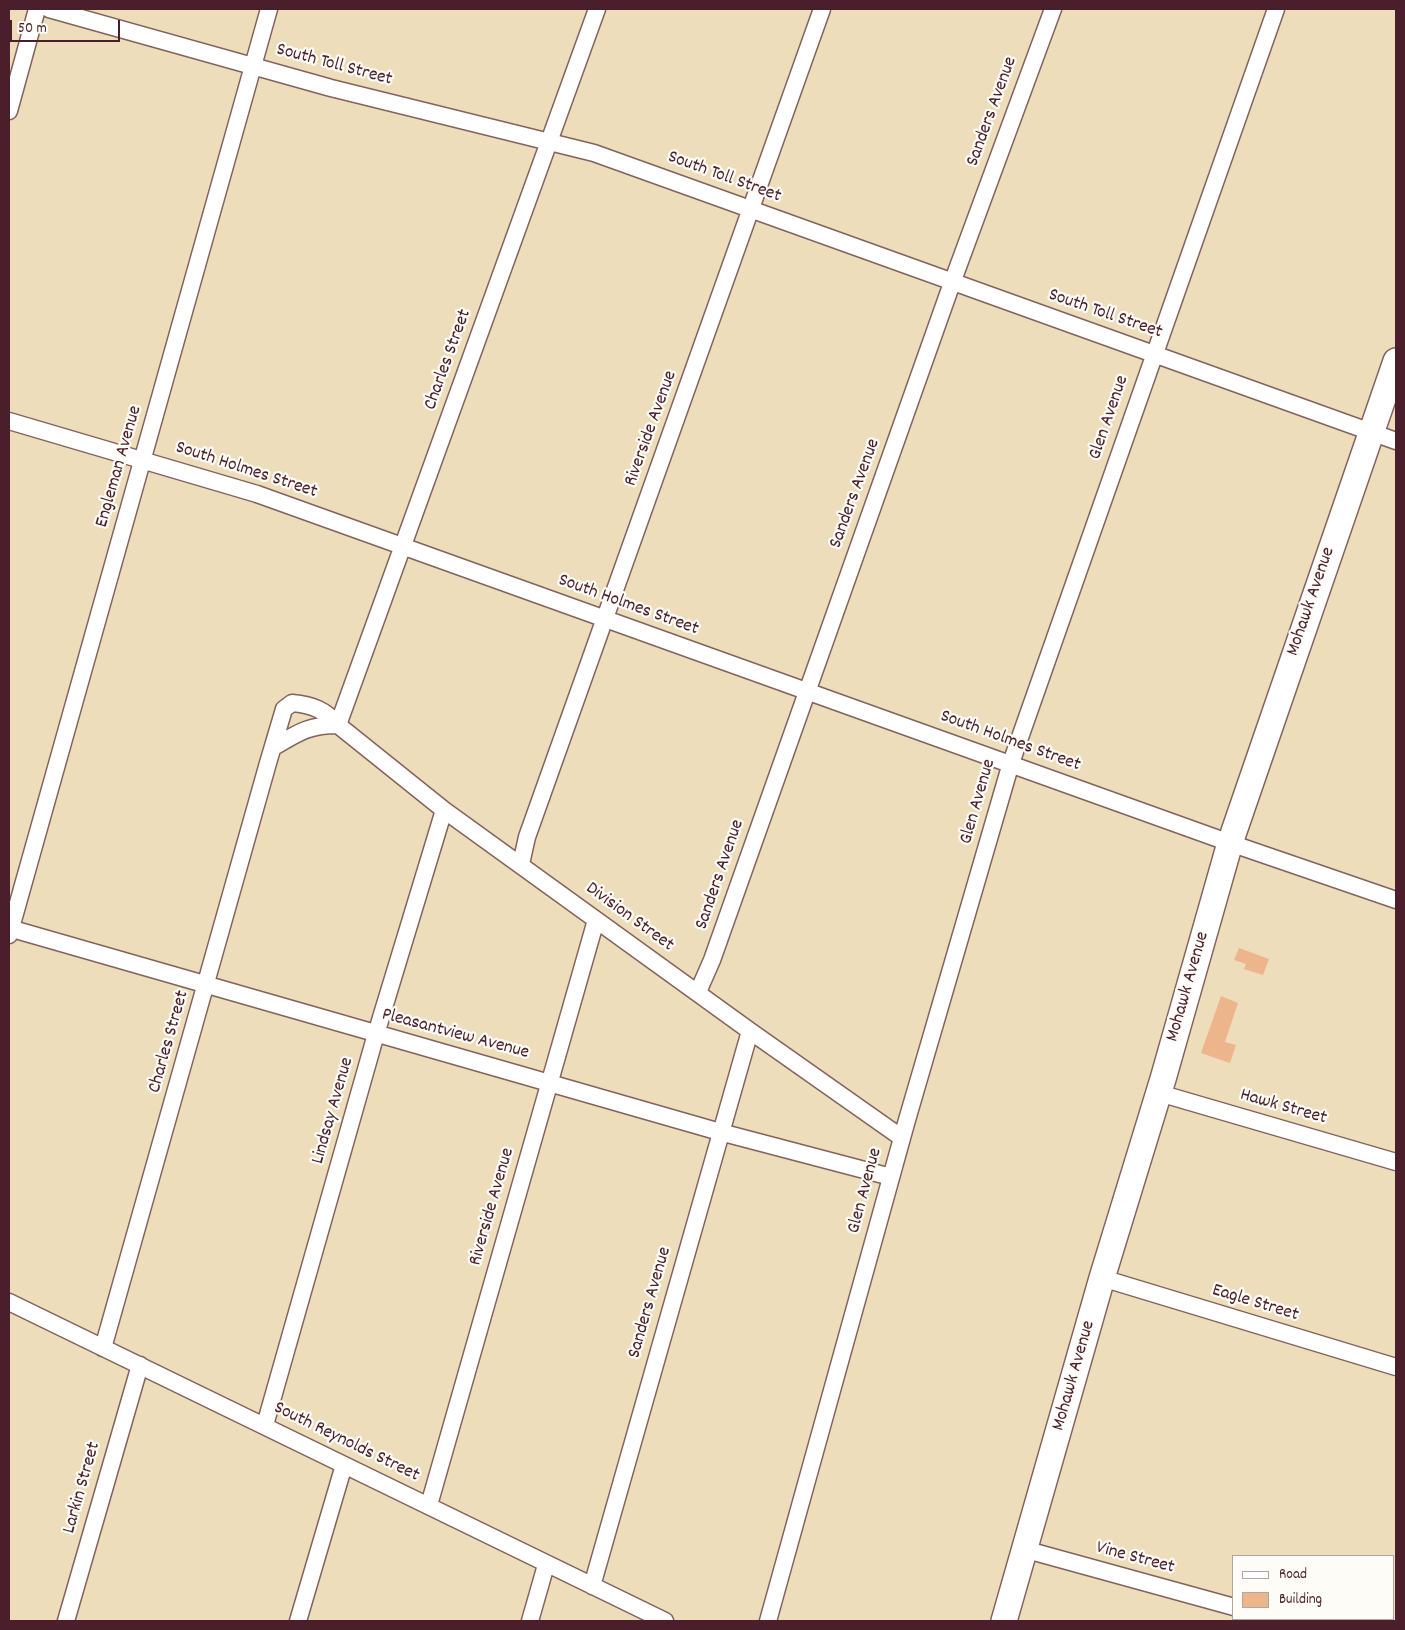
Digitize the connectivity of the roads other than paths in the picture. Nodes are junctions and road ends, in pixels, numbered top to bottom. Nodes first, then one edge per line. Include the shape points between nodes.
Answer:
1 (37, 9) edge
2 (49, 9) edge
3 (269, 9) edge
4 (597, 9) edge
5 (822, 9) edge
6 (1053, 9) edge
7 (1276, 9) edge
8 (253, 64) junction
9 (9, 111) edge
10 (549, 141) junction
11 (752, 209) junction
12 (952, 283) junction
13 (1154, 352) junction
14 (1396, 361) edge
15 (9, 421) edge
16 (1371, 432) junction
17 (1396, 440) edge
18 (143, 459) junction
19 (403, 546) junction
20 (606, 620) junction
21 (806, 692) junction
22 (338, 725) junction
23 (274, 747) junction
24 (1011, 763) junction
25 (444, 810) junction
26 (1230, 843) junction
27 (521, 864) junction
28 (1396, 900) edge
29 (596, 920) junction
30 (9, 931) edge
31 (206, 986) junction
32 (698, 992) junction
33 (750, 1031) junction
34 (376, 1034) junction
35 (550, 1082) junction
36 (1159, 1093) junction
37 (720, 1132) junction
38 (902, 1138) junction
39 (1396, 1162) edge
40 (891, 1178) junction
41 (1102, 1278) junction
42 (9, 1302) edge
43 (103, 1348) junction
44 (140, 1365) junction
45 (1396, 1367) edge
46 (265, 1425) junction
47 (344, 1465) junction
48 (429, 1505) junction
49 (1026, 1550) junction
50 (546, 1565) junction
51 (592, 1586) junction
52 (1232, 1605) edge
53 (66, 1621) edge
54 (298, 1621) edge
55 (530, 1621) edge
56 (665, 1621) edge
57 (768, 1621) edge
58 (1004, 1621) edge

1 - 9 street
2 - 8 street, South Toll Street
3 - 8 street, Engleman Avenue
4 - 10 street, Charles Street
5 - 11 street, Riverside Avenue
6 - 12 street, Sanders Avenue
7 - 13 street, Glen Avenue
8 - 10 street, South Toll Street via 330,88
8 - 18 street, Engleman Avenue
10 - 11 street, South Toll Street via 594,153
10 - 19 street, Charles Street
11 - 12 street, South Toll Street
11 - 20 street, Riverside Avenue
12 - 13 street, South Toll Street
12 - 21 street, Sanders Avenue
13 - 16 street, South Toll Street
13 - 24 street, Glen Avenue
14 - 16 main road, Mohawk Avenue
15 - 18 street, South Holmes Street
16 - 17 street, South Toll Street
16 - 26 main road, Mohawk Avenue
18 - 19 street, South Holmes Street via 257,494
18 - 30 street, Engleman Avenue
19 - 20 street, South Holmes Street
19 - 22 street, Charles Street
20 - 21 street, South Holmes Street
20 - 27 street, Riverside Avenue via 527,837
21 - 24 street, South Holmes Street
21 - 32 street, Sanders Avenue
22 - 23 street via 318,725
22 - 23 street, Charles Street via 326,712 292,703 284,710
22 - 25 street, Division Street
23 - 31 street, Charles Street
24 - 26 street, South Holmes Street
24 - 38 street, Glen Avenue
25 - 27 street, Division Street
25 - 34 street, Lindsay Avenue
26 - 28 street, South Holmes Street
26 - 36 main road, Mohawk Avenue
27 - 29 street, Division Street
29 - 32 street, Division Street
29 - 35 street, Riverside Avenue
30 - 31 street, Pleasantview Avenue
31 - 34 street, Pleasantview Avenue
31 - 43 street, Charles Street
32 - 33 street, Division Street
33 - 37 street, Sanders Avenue
33 - 38 street, Division Street
34 - 35 street, Pleasantview Avenue
34 - 46 street, Lindsay Avenue
35 - 37 street, Pleasantview Avenue
35 - 48 street, Riverside Avenue
36 - 39 street, Hawk Street
36 - 41 main road, Mohawk Avenue
37 - 40 street, Pleasantview Avenue
37 - 51 street, Sanders Avenue
38 - 40 street, Glen Avenue
40 - 57 street, Glen Avenue
41 - 45 street, Eagle Street
41 - 49 main road, Mohawk Avenue
42 - 43 street, South Reynolds Street
43 - 44 street, South Reynolds Street
44 - 46 street, South Reynolds Street
44 - 53 street, Larkin Street
46 - 47 street, South Reynolds Street
47 - 48 street, South Reynolds Street
47 - 54 street
48 - 50 street, South Reynolds Street
49 - 52 street, Vine Street
49 - 58 main road, Mohawk Avenue
50 - 51 street, South Reynolds Street
50 - 55 street
51 - 56 street, South Reynolds Street

